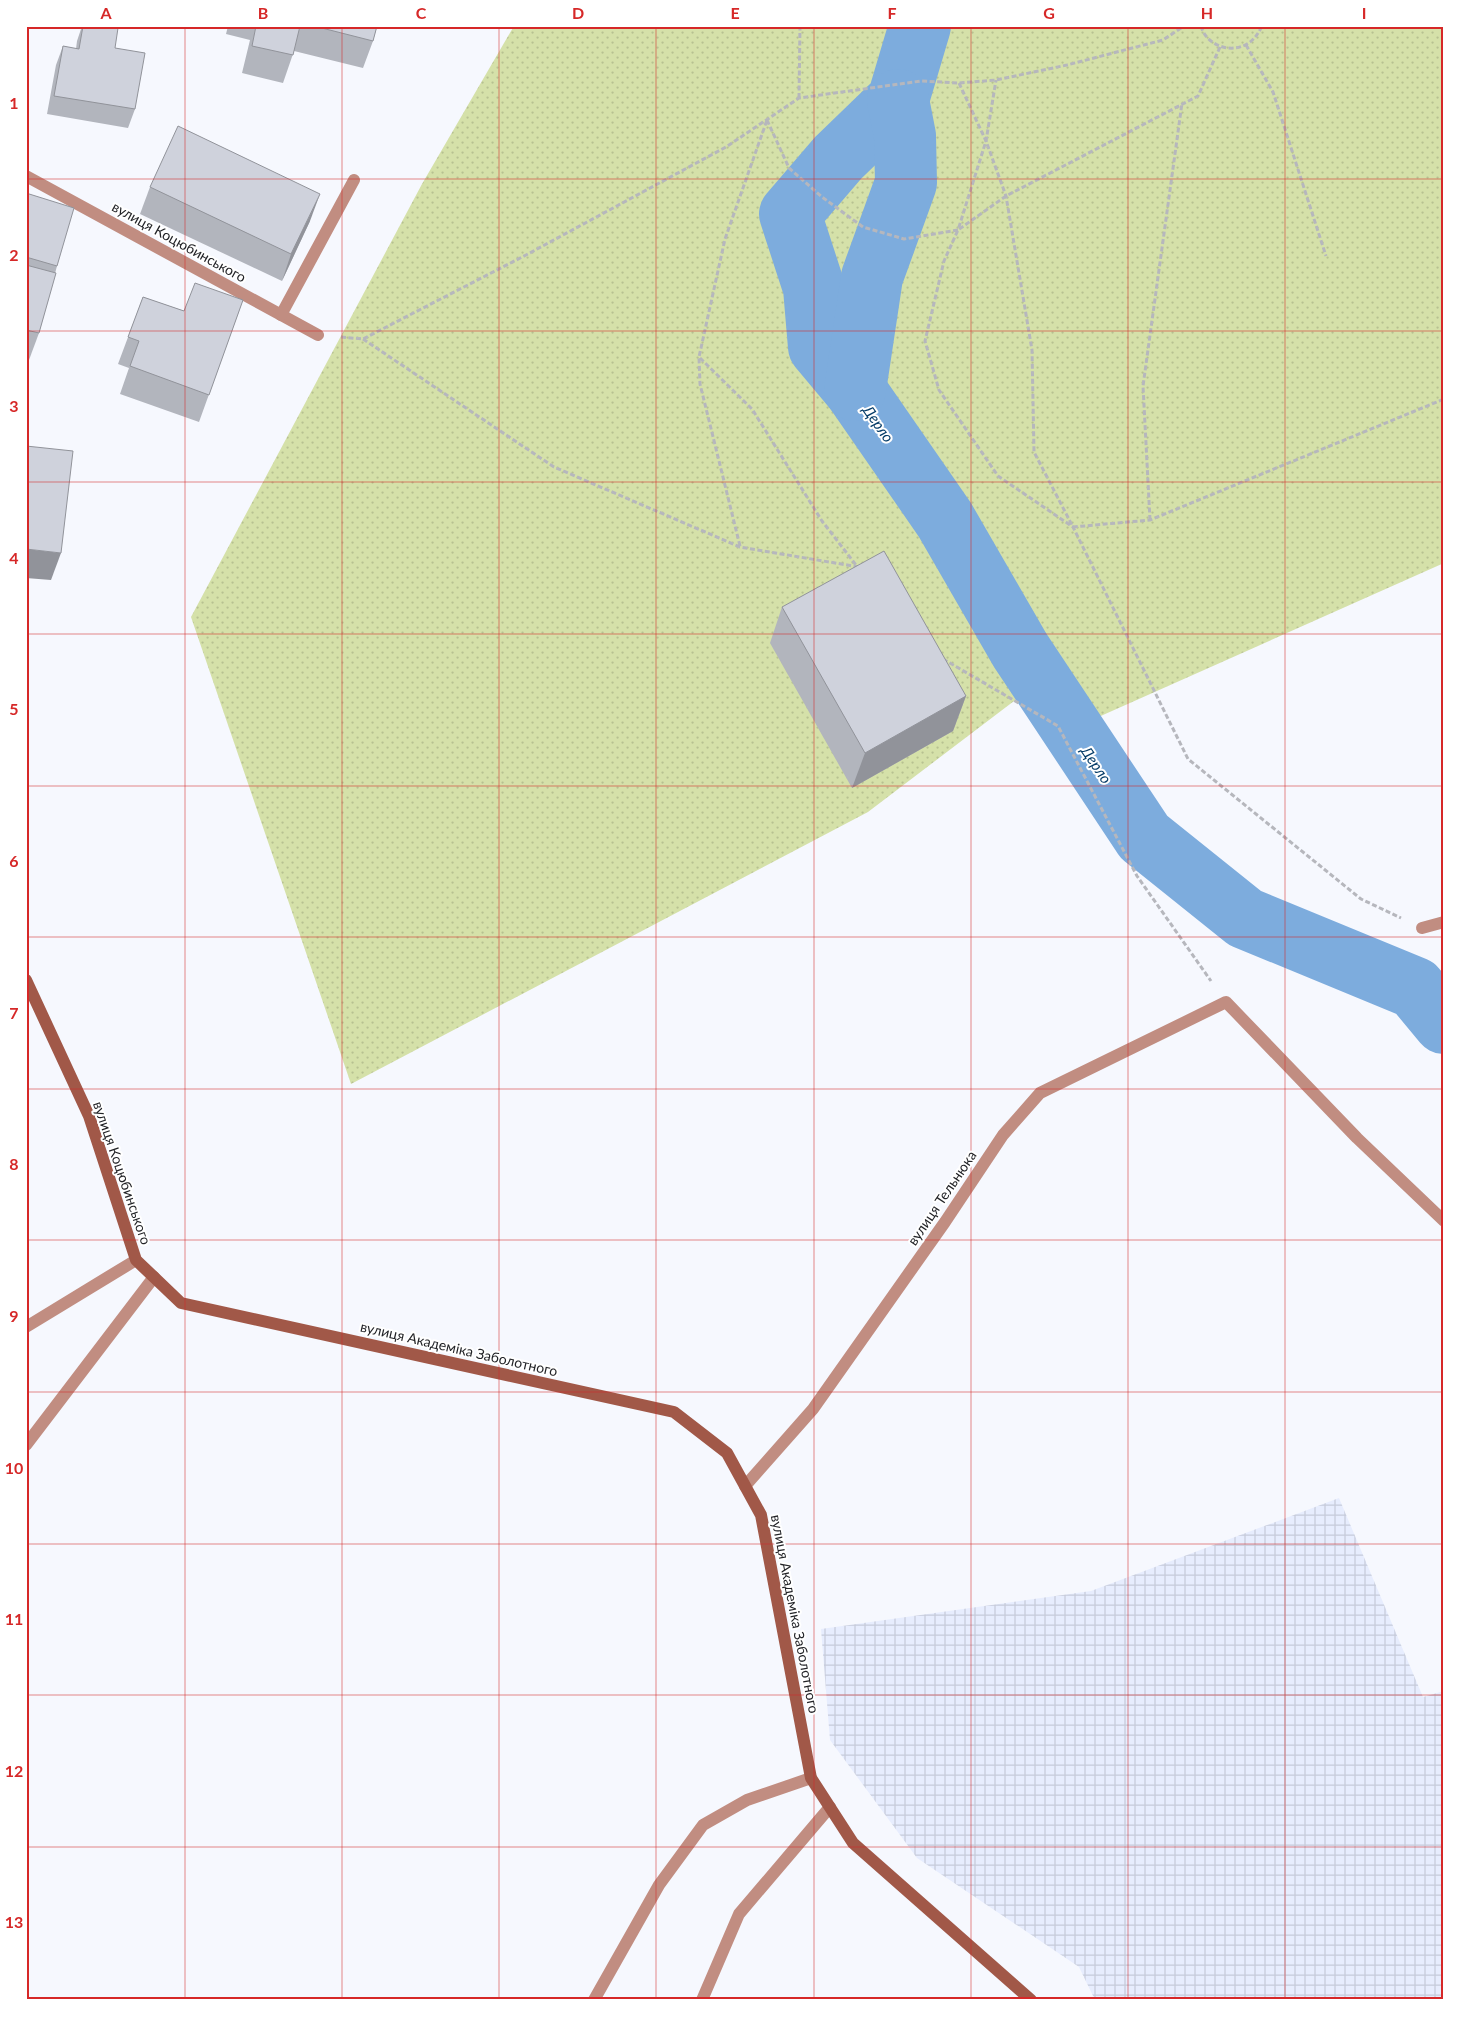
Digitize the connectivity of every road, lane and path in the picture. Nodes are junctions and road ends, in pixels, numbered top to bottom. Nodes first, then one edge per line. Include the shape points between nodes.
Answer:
1 (800, 26) edge
2 (1184, 26) edge
3 (1201, 26) edge
4 (1262, 26) edge
5 (1246, 45) junction
6 (1220, 47) junction
7 (996, 80) junction
8 (959, 83) junction
9 (799, 98) junction
10 (1182, 102) junction
11 (767, 119) junction
12 (986, 141) junction
13 (26, 176) edge
14 (354, 180) dead end
15 (1006, 196) junction
16 (958, 230) junction
17 (1326, 256) dead end
18 (282, 315) junction
19 (318, 335) joint
20 (363, 339) junction
21 (699, 357) junction
22 (1444, 399) edge
23 (1150, 520) junction
24 (1073, 527) junction
25 (740, 547) junction
26 (856, 566) junction
27 (864, 570) edge
28 (937, 656) edge
29 (1444, 922) edge
30 (1422, 928) joint
31 (26, 980) edge
32 (1226, 1002) junction
33 (1444, 1221) edge
34 (136, 1260) junction
35 (154, 1277) junction
36 (26, 1327) edge
37 (26, 1445) edge
38 (745, 1486) junction
39 (811, 1778) junction
40 (830, 1806) junction
41 (594, 2000) edge
42 (702, 2000) edge
43 (1031, 2000) edge

1 - 9 path
2 - 7 path via 1163,40
3 - 6 path via 1209,40
4 - 5 path via 1256,38
5 - 6 path
5 - 17 path via 1273,92
6 - 10 path via 1198,96
7 - 8 path
7 - 12 path
8 - 9 path via 921,81
8 - 12 path
9 - 11 path
10 - 15 path
10 - 23 path via 1143,386
11 - 16 path via 789,168 863,227 904,238
11 - 20 path via 726,147
11 - 21 path via 725,239
12 - 15 path
12 - 16 path
13 - 18 street, вулиця Коцюбинського
14 - 18 street
15 - 16 path
15 - 24 path via 1032,350 1034,452
16 - 24 path via 944,261 925,341 939,390 998,476
18 - 19 street, вулиця Коцюбинського
19 - 20 path
20 - 25 path via 554,467
21 - 25 path via 700,384
21 - 26 path via 752,409 822,521
22 - 23 path
23 - 24 path
24 - 30 path via 1188,759 1361,899
25 - 26 path
26 - 27 path
28 - 32 path via 1058,726 1138,876
29 - 30 street
31 - 34 street, вулиця Коцюбинського via 89,1116
32 - 33 street via 1357,1138
32 - 38 street, вулиця Тельнюка via 1040,1093 1003,1135 813,1409
34 - 35 street, вулиця Академіка Заболотного
34 - 36 street, вулиця Коцюбинського
35 - 37 street
35 - 38 street, вулиця Академіка Заболотного via 181,1302 674,1412 727,1453
38 - 39 street, вулиця Академіка Заболотного via 761,1515
39 - 40 street, вулиця Академіка Заболотного
39 - 41 street via 747,1800 703,1825 659,1884
40 - 42 street via 739,1914
40 - 43 street, вулиця Академіка Заболотного via 853,1843

